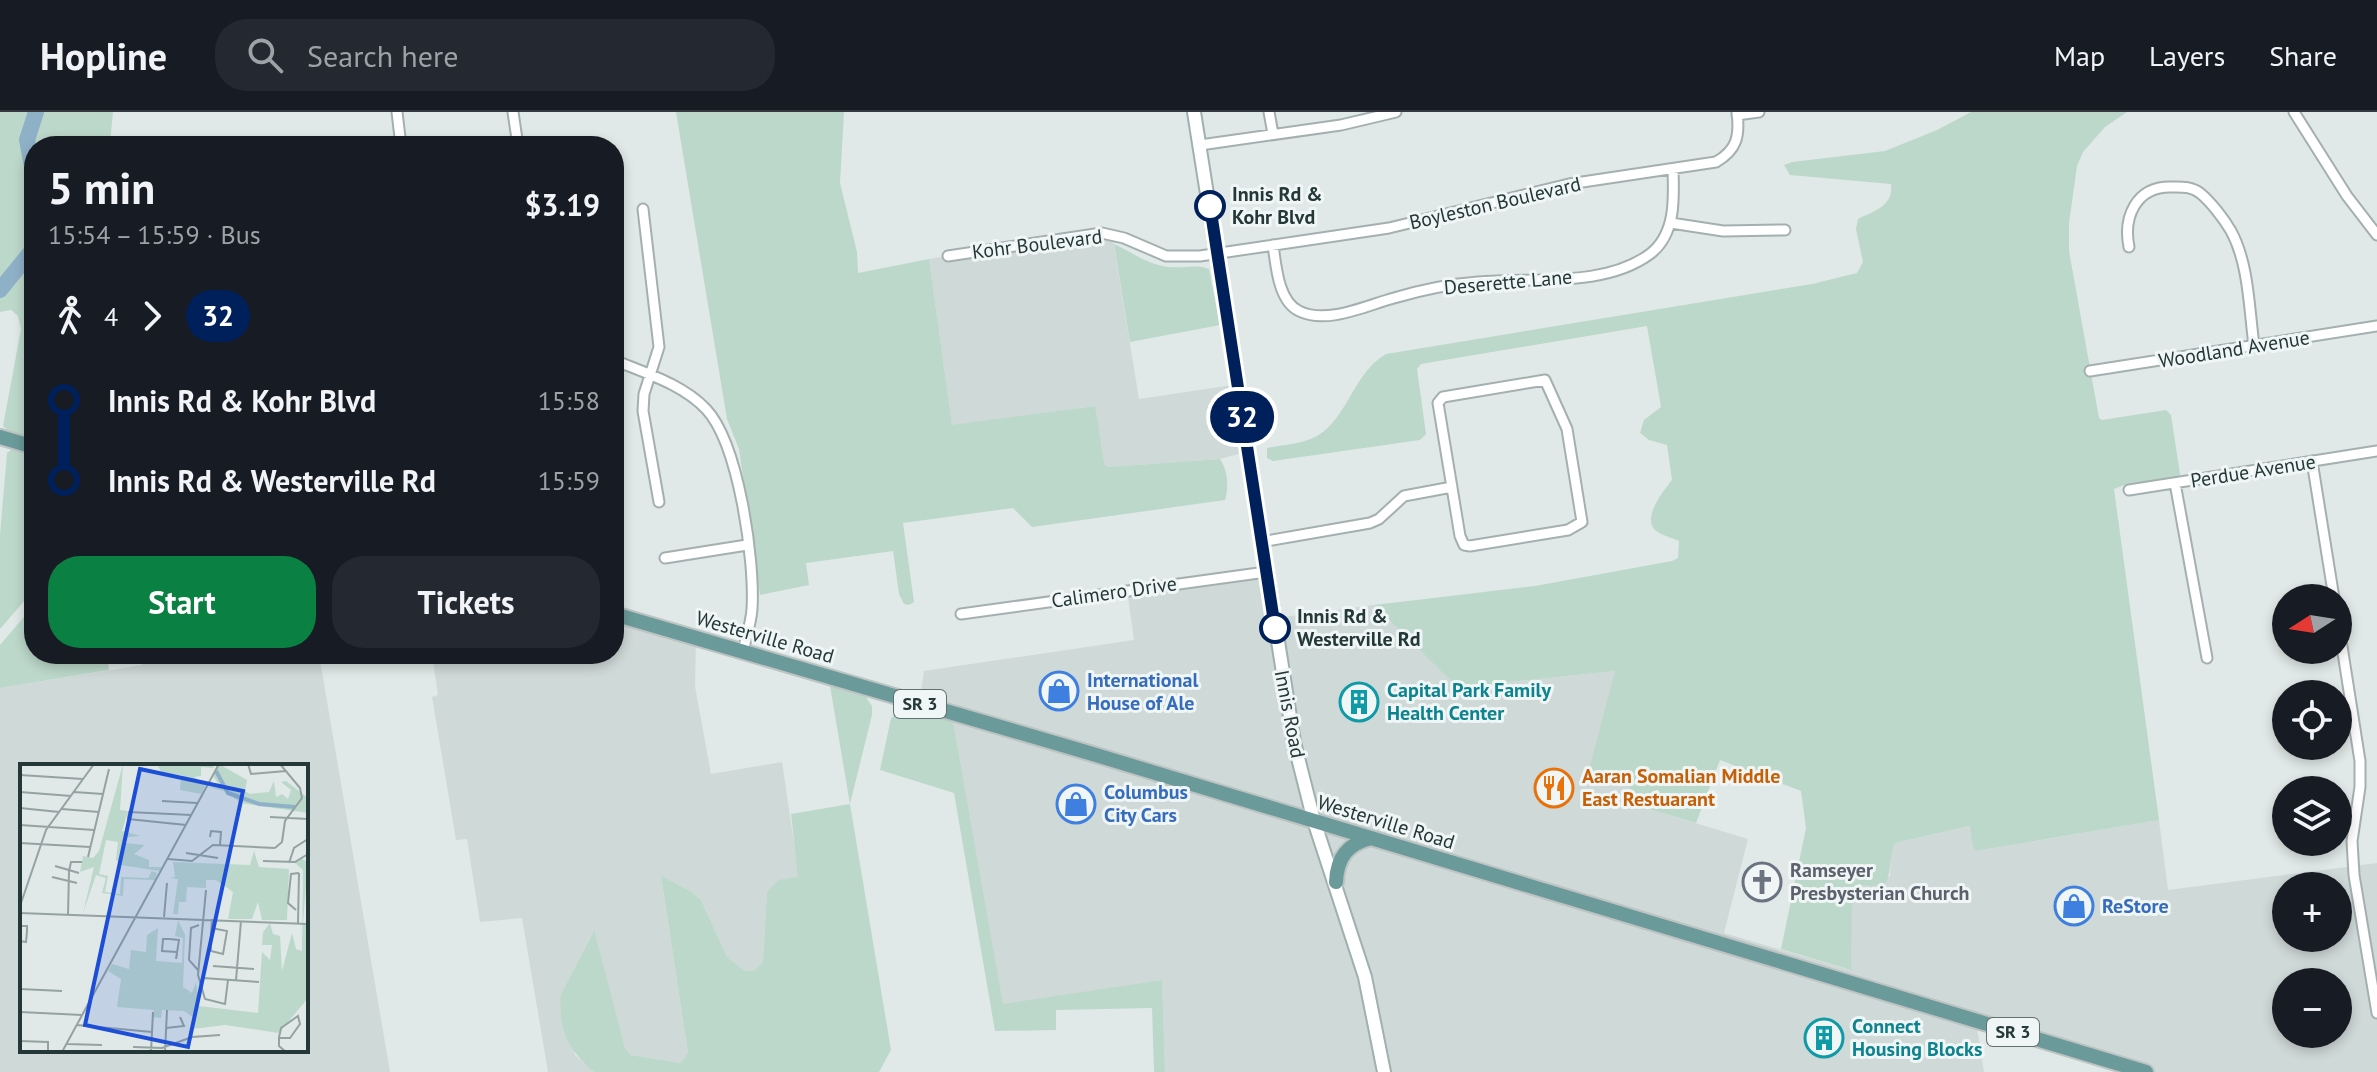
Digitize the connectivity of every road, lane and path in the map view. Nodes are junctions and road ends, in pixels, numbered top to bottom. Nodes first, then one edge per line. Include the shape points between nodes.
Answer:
1 (397, 112) edge
2 (513, 112) edge
3 (1194, 112) edge
4 (1269, 112) edge
5 (1396, 112) edge
6 (1759, 112) edge
7 (2294, 112) edge
8 (1737, 113) edge
9 (1384, 114) edge
10 (1273, 134) junction
11 (400, 136) edge
12 (517, 136) edge
13 (1200, 145) junction
14 (1673, 169) junction
15 (643, 209) dead end
16 (1671, 223) junction
17 (1785, 230) dead end
18 (2377, 235) edge
19 (1273, 245) junction
20 (2129, 247) dead end
21 (1217, 252) junction
22 (948, 256) dead end
23 (2377, 326) edge
24 (2254, 345) junction
25 (624, 364) edge
26 (2090, 371) dead end
27 (651, 376) junction
28 (0, 437) edge
29 (24, 444) edge
30 (2377, 451) edge
31 (2312, 461) junction
32 (2175, 483) junction
33 (1452, 487) junction
34 (2129, 490) dead end
35 (659, 502) dead end
36 (1261, 542) junction
37 (747, 545) junction
38 (665, 558) dead end
39 (1266, 572) junction
40 (2332, 584) edge
41 (961, 614) dead end
42 (624, 617) edge
43 (743, 651) junction
44 (2207, 658) dead end
45 (2345, 664) edge
46 (1314, 821) junction
47 (1372, 838) junction
48 (1336, 882) junction
49 (2377, 1013) edge
50 (1384, 1072) edge
51 (2146, 1072) edge

1 - 11 street
2 - 12 street
3 - 13 main road, Innis Road
4 - 10 street
5 - 9 street
6 - 8 street
7 - 18 street
8 - 14 street, Boyleston Boulevard via 1737,142 1729,155
9 - 10 street
10 - 13 street
13 - 21 main road, Innis Road
14 - 16 street
14 - 19 street, Boyleston Boulevard via 1569,184 1389,228
15 - 27 street via 659,338
16 - 17 street via 1723,231
16 - 19 street, Deserette Lane via 1654,251 1608,275 1475,282 1317,316 1299,311 1286,297
19 - 21 street, Boyleston Boulevard
20 - 24 street via 2130,210 2140,197 2164,187 2186,186 2200,193 2231,232 2241,261
21 - 22 street, Kohr Boulevard via 1166,256 1102,233
21 - 36 main road, Innis Road
23 - 24 street, Woodland Avenue
24 - 26 street, Woodland Avenue
25 - 27 street
27 - 35 street via 643,411
27 - 37 street via 706,409 720,431 732,454
28 - 29 main road
30 - 31 street, Perdue Avenue
31 - 32 street, Perdue Avenue
31 - 40 street
32 - 34 street, Perdue Avenue
32 - 44 street
33 - 33 street via 1464,545 1577,526 1582,517 1567,429 1545,380 1443,397 1438,403
33 - 36 street via 1404,496 1370,523
36 - 39 main road, Innis Road
37 - 38 street
37 - 43 street via 752,612
39 - 41 street, Calimero Drive
39 - 46 main road, Innis Road via 1294,742
42 - 43 main road, Westerville Road / SR 3
43 - 46 main road, Westerville Road / SR 3
45 - 49 street via 2360,761 2354,875
46 - 47 main road, Westerville Road / SR 3
46 - 48 main road, Innis Road
47 - 48 main road via 1350,846 1337,867
47 - 51 main road, Westerville Road / SR 3
48 - 50 main road, Innis Road via 1365,977

